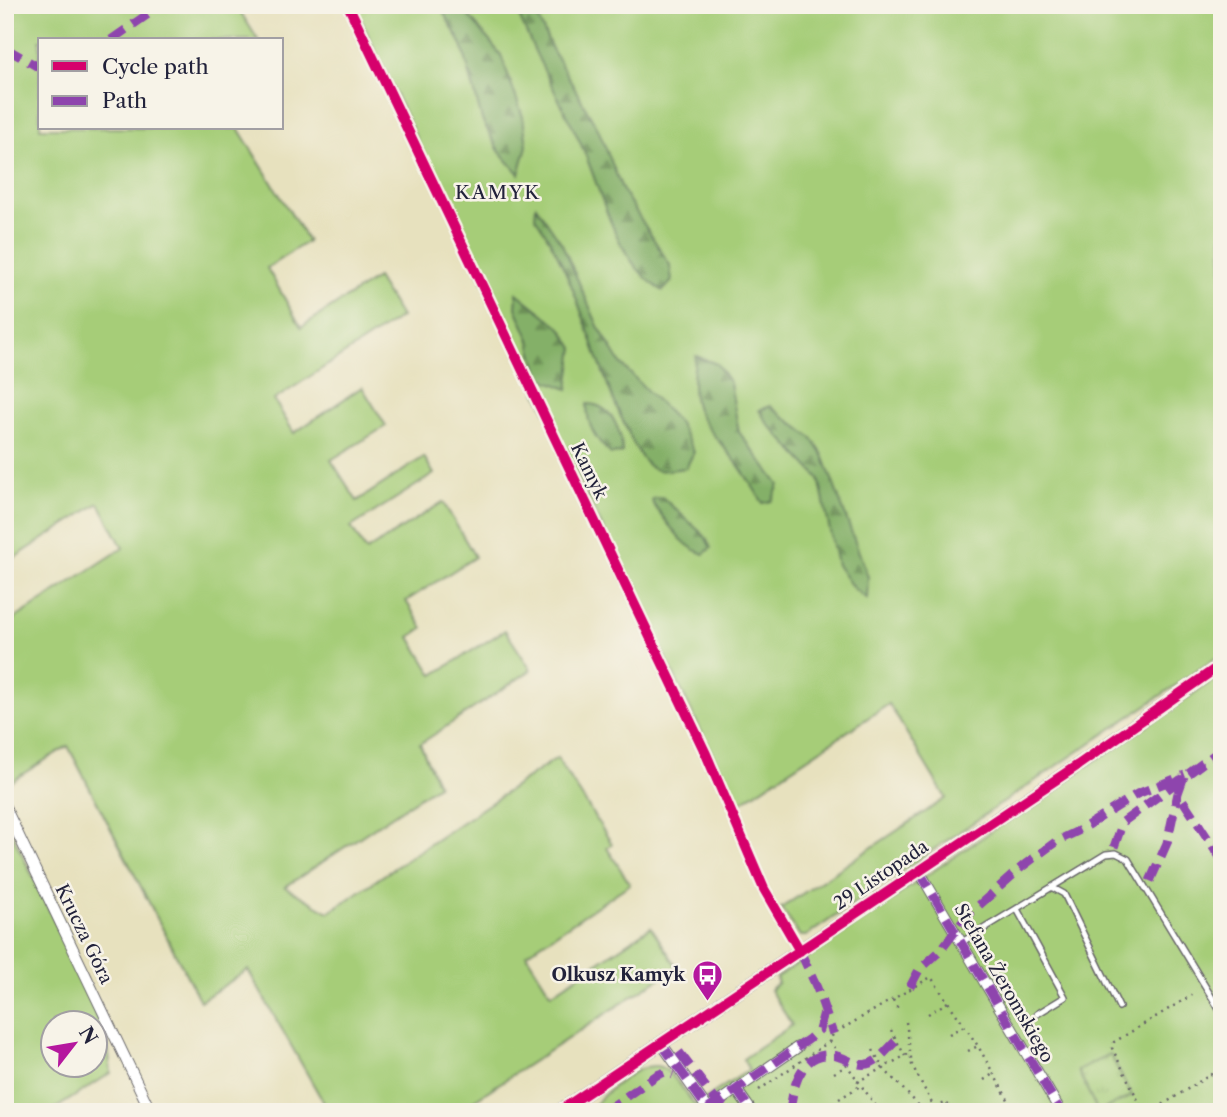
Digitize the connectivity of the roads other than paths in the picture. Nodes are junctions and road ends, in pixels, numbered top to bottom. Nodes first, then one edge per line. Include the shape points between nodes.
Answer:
1 (348, 5) edge
2 (1222, 664) edge
3 (5, 807) edge
4 (919, 870) junction
5 (1053, 888) junction
6 (1017, 909) junction
7 (962, 942) junction
8 (800, 951) junction
9 (1119, 1007) dead end
10 (1037, 1014) dead end
11 (1222, 1014) edge
12 (662, 1043) junction
13 (798, 1047) dead end
14 (736, 1089) junction
15 (709, 1110) edge
16 (151, 1112) edge
17 (558, 1112) edge
18 (752, 1112) edge
19 (1061, 1112) edge

1 - 8 street, Kamyk via 706,754 764,889
2 - 4 street, 29 Listopada
3 - 16 street, Krucza Góra
4 - 7 street, Stefana Żeromskiego
4 - 8 street, 29 Listopada
5 - 6 lane
5 - 9 lane via 1064,894
5 - 11 lane via 1105,854 1128,859
6 - 7 lane
6 - 10 lane via 1065,997
7 - 19 street, Stefana Żeromskiego
8 - 12 street, 29 Listopada
12 - 15 street
12 - 17 street, 29 Listopada
13 - 14 street
14 - 15 street
14 - 18 street

